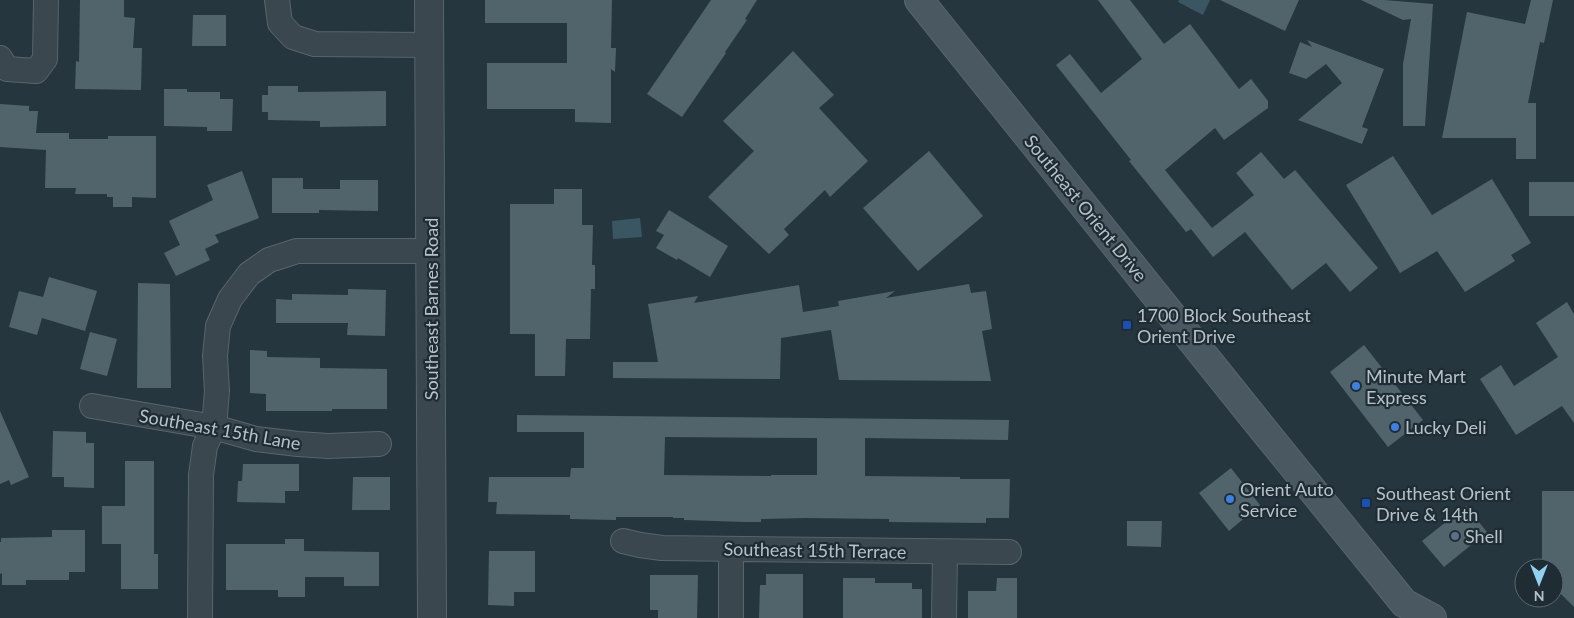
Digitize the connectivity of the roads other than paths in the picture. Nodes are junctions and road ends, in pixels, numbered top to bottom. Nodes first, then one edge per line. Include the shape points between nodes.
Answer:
1 (46, 0) edge
2 (277, 0) edge
3 (429, 0) edge
4 (919, 0) edge
5 (429, 44) junction
6 (0, 58) edge
7 (430, 251) junction
8 (92, 406) dead end
9 (214, 427) junction
10 (379, 444) dead end
11 (623, 541) dead end
12 (731, 550) junction
13 (945, 552) junction
14 (1009, 552) dead end
15 (1406, 610) edge
16 (200, 618) edge
17 (432, 618) edge
18 (731, 618) edge
19 (944, 618) edge
20 (1432, 618) edge

1 - 6 street via 46,59 36,71 6,69
2 - 5 street via 280,23 293,37 315,44
3 - 5 street, Southeast Barnes Road
4 - 15 main road, Southeast Orient Drive
5 - 7 street, Southeast Barnes Road
7 - 9 street via 297,251 269,260 249,274 230,299 218,326
7 - 17 street, Southeast Barnes Road
8 - 9 street, Southeast 15th Lane
9 - 10 street, Southeast 15th Lane via 256,439 298,444
9 - 16 street via 205,446 201,474
11 - 12 street, Southeast 15th Terrace via 662,548
12 - 13 street, Southeast 15th Terrace
12 - 18 street
13 - 14 street, Southeast 15th Terrace
13 - 19 street
15 - 20 main road, Southeast Orient Drive

